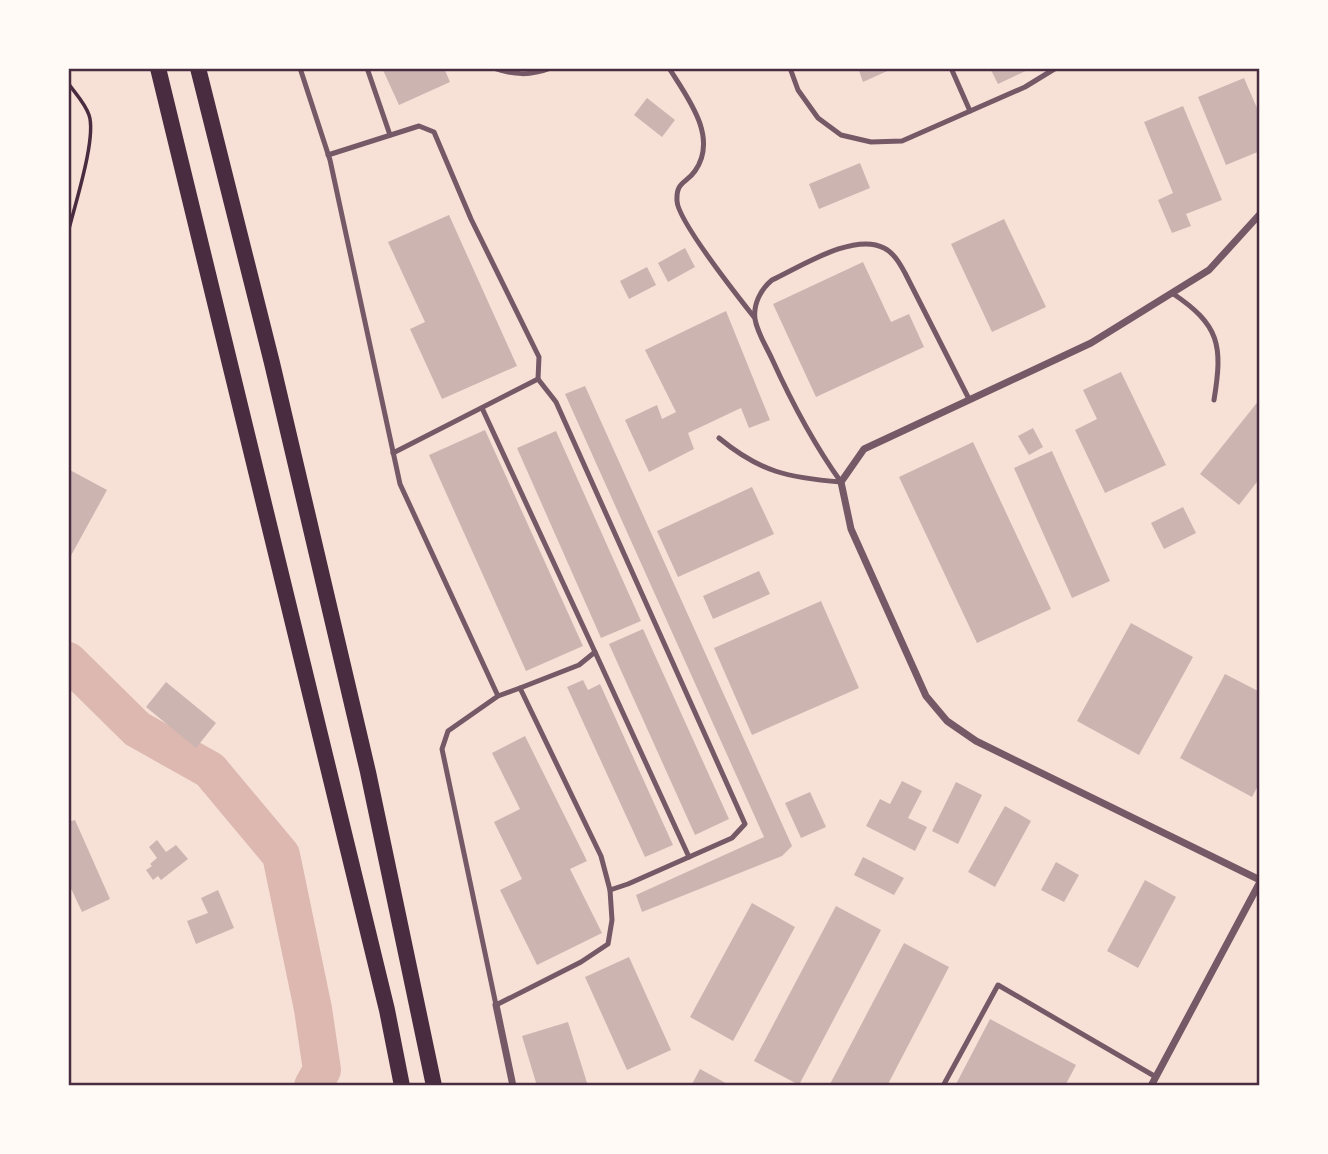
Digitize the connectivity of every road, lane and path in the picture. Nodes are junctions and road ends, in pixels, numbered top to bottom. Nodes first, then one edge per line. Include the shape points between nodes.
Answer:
1 (158, 68) edge
2 (198, 68) edge
3 (300, 68) edge
4 (367, 68) edge
5 (493, 68) edge
6 (551, 68) edge
7 (670, 68) edge
8 (790, 68) edge
9 (951, 68) edge
10 (1056, 68) edge
11 (68, 83) edge
12 (970, 111) junction
13 (390, 135) junction
14 (328, 155) junction
15 (1260, 214) edge
16 (68, 233) edge
17 (1172, 293) junction
18 (755, 317) junction
19 (538, 379) junction
20 (969, 399) junction
21 (1214, 400) dead end
22 (482, 408) junction
23 (719, 438) dead end
24 (393, 453) junction
25 (841, 482) junction
26 (595, 652) junction
27 (520, 688) junction
28 (498, 696) junction
29 (689, 857) junction
30 (1260, 881) edge
31 (610, 890) junction
32 (496, 1004) junction
33 (1156, 1077) junction
34 (402, 1086) edge
35 (434, 1086) edge
36 (513, 1086) edge
37 (943, 1086) edge
38 (1151, 1086) edge

1 - 34 highway
2 - 35 highway via 365,759
3 - 14 lane
4 - 13 lane
5 - 6 lane via 515,75
7 - 18 lane via 696,113 704,140 694,173 681,182 677,205
8 - 12 lane via 798,90 818,118 841,135 871,142 902,141
9 - 12 lane
10 - 12 lane
11 - 16 path via 85,107 91,127
13 - 14 lane
13 - 19 lane via 419,126 434,132 539,357
14 - 24 lane
15 - 17 street via 1209,270
17 - 20 street via 1091,343
17 - 21 lane via 1193,307 1216,339 1220,367
18 - 20 lane via 761,292 772,280 849,245 884,248 905,273
18 - 25 lane via 794,408
19 - 22 lane
19 - 29 lane via 556,402 745,824 732,838
20 - 25 street via 864,449
22 - 24 lane
22 - 26 lane
23 - 25 lane via 764,469 802,479
24 - 28 lane via 400,484
25 - 30 street via 851,529 926,696 947,722 976,741
26 - 27 lane via 579,665
26 - 29 lane
27 - 28 lane
27 - 31 lane via 601,856
28 - 32 lane via 449,732 442,749
29 - 31 lane
30 - 33 street
31 - 32 lane via 608,944
32 - 36 street
33 - 37 lane via 998,985
33 - 38 street

